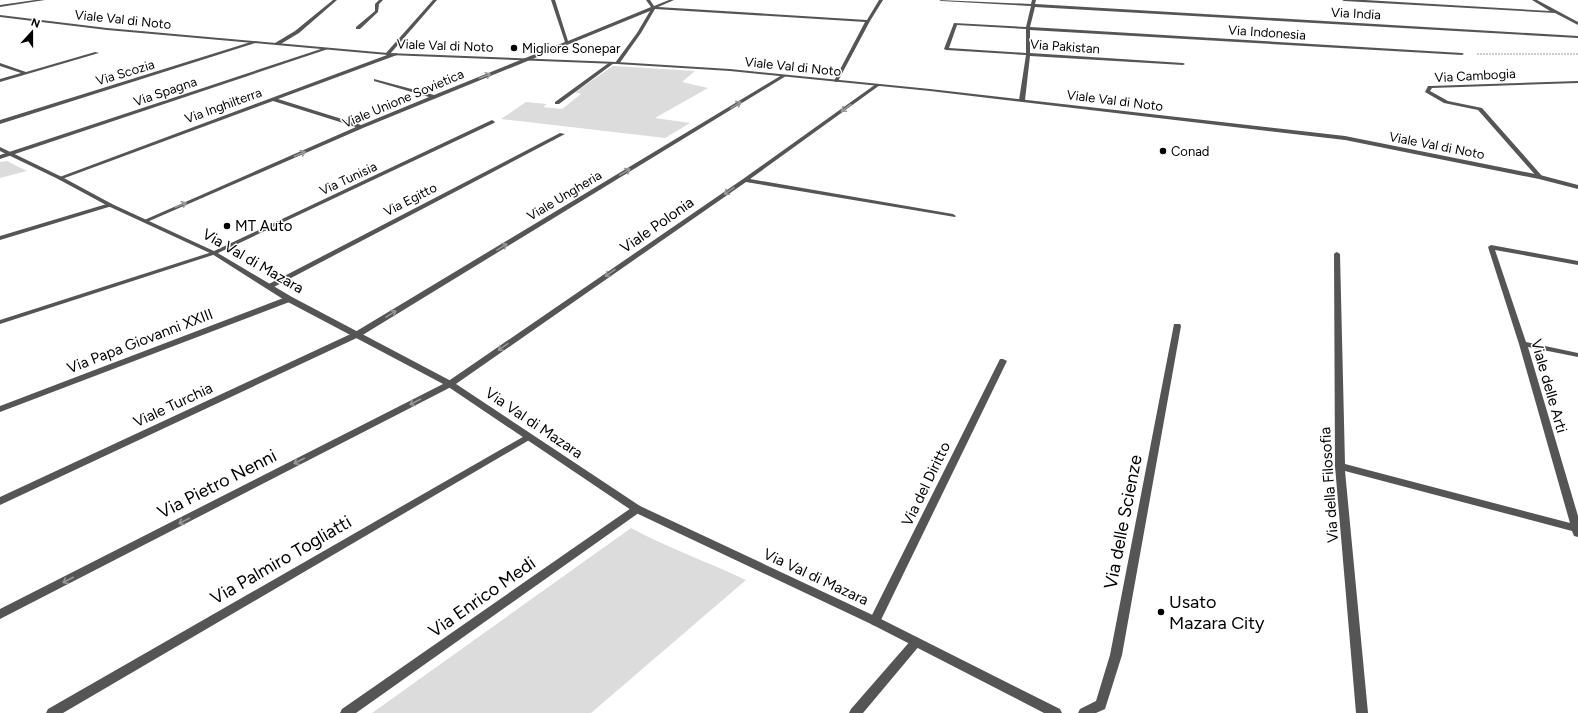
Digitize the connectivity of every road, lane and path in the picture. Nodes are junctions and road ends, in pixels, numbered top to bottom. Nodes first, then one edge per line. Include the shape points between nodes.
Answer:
1 (43, 0) edge
2 (335, 0) edge
3 (380, 0) edge
4 (435, 0) edge
5 (553, 0) edge
6 (648, 0) edge
7 (672, 0) edge
8 (882, 0) edge
9 (941, 0) edge
10 (1034, 0) edge
11 (1344, 0) edge
12 (1534, 0) edge
13 (0, 6) edge
14 (1032, 6) junction
15 (653, 8) junction
16 (1555, 12) junction
17 (0, 16) edge
18 (868, 21) junction
19 (1578, 24) edge
20 (358, 28) dead end
21 (1028, 28) junction
22 (1578, 37) edge
23 (256, 42) junction
24 (567, 42) junction
25 (277, 44) junction
26 (326, 49) junction
27 (946, 49) joint
28 (96, 53) dead end
29 (388, 54) junction
30 (395, 54) junction
31 (1462, 54) joint
32 (1578, 54) edge
33 (1028, 55) junction
34 (528, 59) junction
35 (615, 63) junction
36 (0, 64) edge
37 (1183, 64) dead end
38 (25, 73) junction
39 (784, 76) junction
40 (376, 80) dead end
41 (0, 81) edge
42 (836, 81) junction
43 (1578, 82) edge
44 (878, 85) junction
45 (434, 97) junction
46 (273, 99) junction
47 (1022, 100) junction
48 (557, 103) dead end
49 (0, 122) edge
50 (492, 122) dead end
51 (361, 127) junction
52 (562, 134) dead end
53 (0, 149) edge
54 (11, 154) junction
55 (0, 157) edge
56 (1540, 177) junction
57 (60, 178) junction
58 (745, 180) junction
59 (1578, 187) edge
60 (110, 205) junction
61 (953, 216) dead end
62 (145, 221) junction
63 (0, 238) edge
64 (214, 253) junction
65 (1337, 254) dead end
66 (1578, 263) edge
67 (269, 286) junction
68 (289, 299) junction
69 (0, 322) edge
70 (1177, 326) dead end
71 (358, 334) junction
72 (1523, 344) junction
73 (1578, 355) edge
74 (1004, 360) dead end
75 (450, 384) junction
76 (0, 409) edge
77 (528, 437) junction
78 (1340, 466) junction
79 (0, 501) edge
80 (637, 509) junction
81 (1578, 530) edge
82 (0, 614) edge
83 (875, 621) junction
84 (916, 642) junction
85 (52, 713) edge
86 (346, 713) edge
87 (855, 713) edge
88 (1056, 713) edge
89 (1084, 713) edge
90 (1362, 713) edge

1 - 13 street
2 - 25 street via 297,32
3 - 20 street via 376,4 377,11
4 - 29 street
5 - 24 street
6 - 15 street
7 - 15 street, Viale Unione Sovietica
8 - 18 street
9 - 14 street, Via India
10 - 14 street
11 - 16 street
12 - 16 street
14 - 21 street
14 - 22 street, Via India
15 - 18 street
15 - 24 street, Viale Unione Sovietica
15 - 35 street via 639,33
16 - 19 street
17 - 23 street, Viale Val di Noto via 107,29
18 - 42 street
21 - 27 street, Via Indonesia via 955,24
21 - 31 street, Via Indonesia
21 - 33 street
23 - 25 street, Viale Val di Noto
23 - 49 street, Via Scozia
24 - 34 street, Viale Unione Sovietica
25 - 26 street, Viale Val di Noto
26 - 29 street, Viale Val di Noto
26 - 54 street, Via Spagna
27 - 33 street, Via Pakistan
28 - 38 street
29 - 30 street, Viale Val di Noto
30 - 34 street, Viale Val di Noto
30 - 46 street, Via Inghilterra
31 - 32 path
33 - 37 street, Via Pakistan
33 - 47 street
34 - 35 street, Viale Val di Noto
45 -> 34 street, Viale Unione Sovietica
35 - 39 street, Viale Val di Noto
35 - 48 street
36 - 38 street
38 - 41 street
39 - 42 street, Viale Val di Noto
71 -> 39 street, Viale Ungheria
40 - 45 street
42 - 44 street, Viale Val di Noto
43 - 56 street, Via Cambogia via 1430,87 1427,92 1446,102 1480,109
44 - 47 street, Viale Val di Noto
44 -> 58 street, Viale Polonia
45 - 51 street, Viale Unione Sovietica
46 - 51 street
46 - 57 street, Via Inghilterra
47 - 56 street, Viale Val di Noto via 1345,138
50 - 64 street, Via Tunisia
62 -> 51 street, Viale Unione Sovietica
52 - 67 street, Via Egitto
53 - 54 street, Via Val di Mazara
54 - 55 street, Via Spagna
54 - 57 street, Via Val di Mazara
56 - 59 street, Viale Val di Noto
57 - 60 street, Via Val di Mazara
58 - 61 street
58 -> 75 street, Viale Polonia
60 - 62 street, Via Val di Mazara
60 - 63 street
62 - 64 street, Via Val di Mazara
64 - 67 street, Via Val di Mazara
64 - 69 street, Via Tunisia
65 - 78 street, Via della Filosofia
66 - 72 street, Viale delle Arti via 1491,247
67 - 68 street, Via Val di Mazara
68 - 71 street, Via Val di Mazara
68 - 76 street, Via Papa Giovanni XXIII
70 - 89 street, Via delle Scienze via 1116,655 1101,705
71 - 75 street, Via Val di Mazara
71 - 79 street, Viale Turchia
72 - 73 street
72 - 81 street, Viale delle Arti
74 - 83 street, Via del Diritto
75 - 77 street, Via Val di Mazara
75 -> 82 street, Via Pietro Nenni
77 - 80 street, Via Val di Mazara
77 - 85 street, Via Palmiro Togliatti
78 - 81 street
78 - 90 street, Via della Filosofia
80 - 83 street, Via Val di Mazara
80 - 86 street, Via Enrico Medi
83 - 84 street, Via Val di Mazara
84 - 87 street
84 - 88 street, Via Val di Mazara

